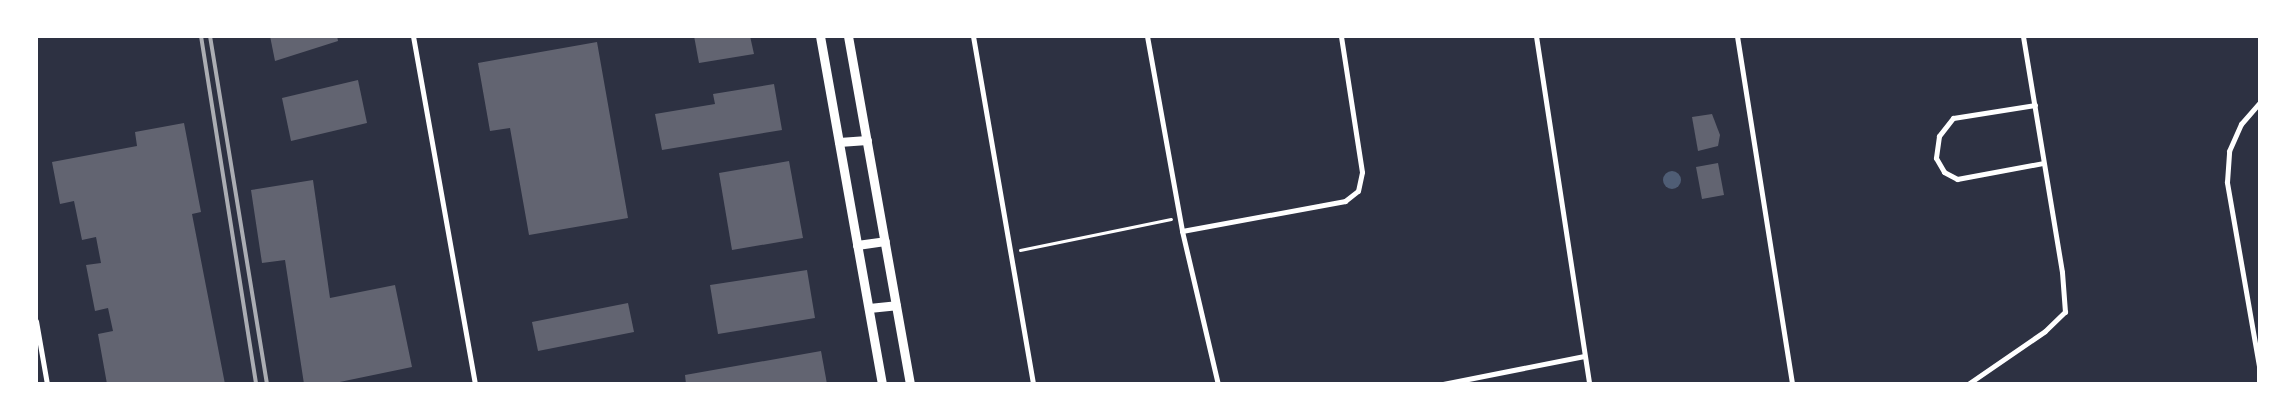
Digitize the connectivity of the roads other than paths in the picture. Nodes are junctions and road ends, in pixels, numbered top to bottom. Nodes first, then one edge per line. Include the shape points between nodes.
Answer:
1 (413, 36) edge
2 (820, 36) edge
3 (848, 36) edge
4 (973, 36) edge
5 (1147, 36) edge
6 (1342, 36) edge
7 (1536, 36) edge
8 (1737, 36) edge
9 (2023, 36) edge
10 (2260, 102) edge
11 (2034, 105) junction
12 (867, 140) junction
13 (839, 142) junction
14 (2043, 164) junction
15 (1182, 231) junction
16 (884, 241) junction
17 (857, 245) junction
18 (896, 305) junction
19 (869, 308) junction
20 (36, 321) edge
21 (1584, 356) junction
22 (47, 384) edge
23 (475, 384) edge
24 (882, 384) edge
25 (910, 384) edge
26 (1033, 384) edge
27 (1218, 384) edge
28 (1443, 384) edge
29 (1588, 384) edge
30 (1792, 384) edge
31 (1968, 384) edge
32 (2259, 384) edge

1 - 23 street
2 - 13 street
3 - 12 street
4 - 26 street
5 - 15 street
6 - 15 street via 1362,172 1358,191 1345,201
7 - 21 street
8 - 30 street
9 - 11 street
10 - 32 street via 2241,124 2229,151 2227,182 2259,366
11 - 14 street
11 - 14 street via 1953,118 1939,136 1936,158 1944,172 1957,179
12 - 13 street
12 - 16 street
13 - 17 street
14 - 31 street via 2065,312 2046,332
15 - 27 street
16 - 17 street
16 - 18 street
17 - 19 street
18 - 19 street
18 - 25 street
19 - 24 street
20 - 22 street
21 - 28 street
21 - 29 street

